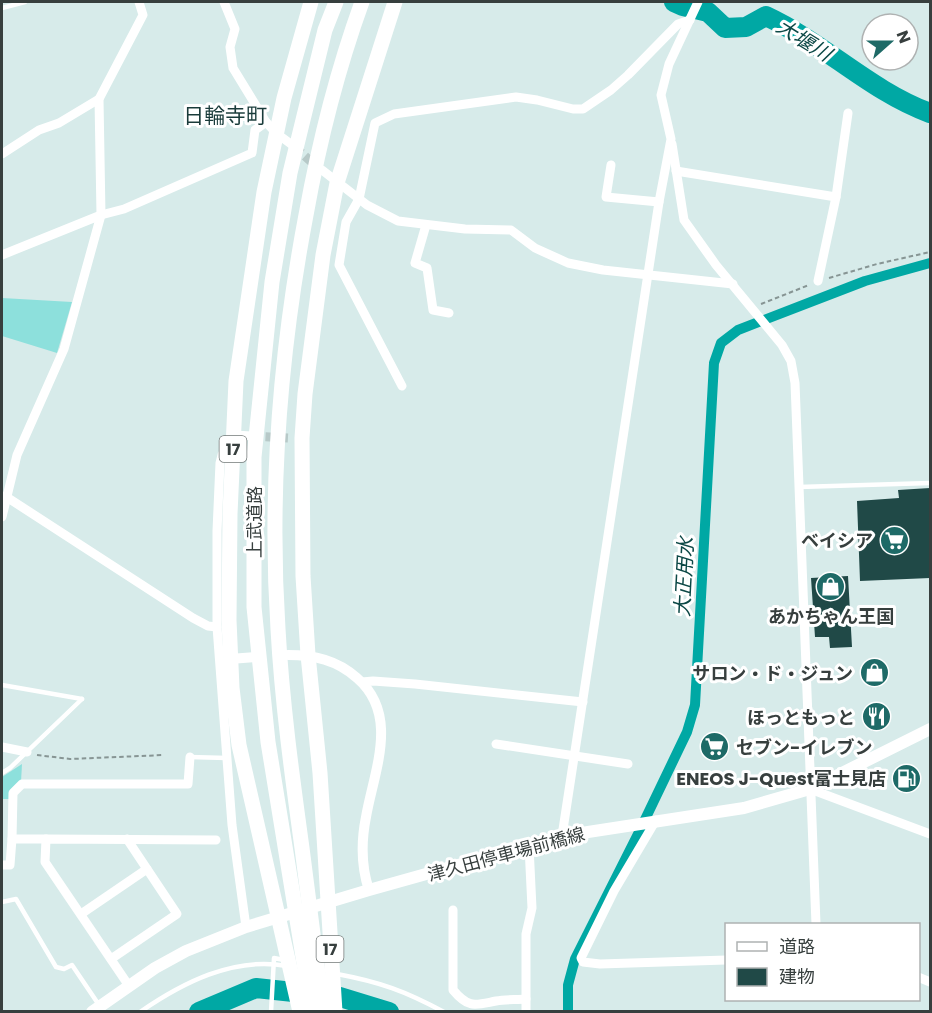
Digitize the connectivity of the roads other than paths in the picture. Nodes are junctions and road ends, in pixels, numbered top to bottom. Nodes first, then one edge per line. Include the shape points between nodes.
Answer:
1 (25, 2) edge
2 (140, 2) edge
3 (224, 2) edge
4 (311, 2) edge
5 (336, 2) edge
6 (362, 2) edge
7 (395, 2) edge
8 (698, 2) edge
9 (2, 8) edge
10 (692, 16) junction
11 (99, 99) junction
12 (848, 113) dead end
13 (271, 128) junction
14 (671, 139) junction
15 (295, 147) tunnel mouth
16 (2, 154) edge
17 (611, 165) dead end
18 (321, 170) tunnel mouth
19 (676, 171) junction
20 (337, 183) junction
21 (836, 198) junction
22 (359, 200) junction
23 (659, 202) junction
24 (100, 215) junction
25 (426, 225) junction
26 (2, 255) edge
27 (648, 276) junction
28 (818, 281) road end
29 (733, 284) junction
30 (449, 313) dead end
31 (402, 386) dead end
32 (233, 435) junction
33 (252, 436) tunnel mouth
34 (930, 483) edge
35 (799, 487) junction
36 (3, 501) edge
37 (2, 517) edge
38 (217, 627) junction
39 (288, 655) dead end
40 (308, 655) junction
41 (256, 657) dead end
42 (230, 660) junction
43 (362, 682) junction
44 (2, 685) edge
45 (583, 702) junction
46 (930, 729) edge
47 (496, 744) dead end
48 (2, 747) edge
49 (26, 753) junction
50 (575, 756) junction
51 (188, 757) joint
52 (227, 758) junction
53 (628, 764) dead end
54 (2, 773) edge
55 (810, 789) junction
56 (655, 820) junction
57 (930, 834) edge
58 (562, 836) junction
59 (12, 839) junction
60 (46, 839) junction
61 (127, 839) junction
62 (216, 840) dead end
63 (529, 846) junction
64 (2, 865) edge
65 (147, 870) junction
66 (369, 890) junction
67 (335, 901) junction
68 (2, 902) edge
69 (453, 910) dead end
70 (81, 914) junction
71 (816, 923) edge
72 (246, 927) junction
73 (111, 959) junction
74 (725, 960) edge
75 (274, 965) junction
76 (293, 967) dead end
77 (303, 968) dead end
78 (129, 986) junction
79 (526, 999) junction
80 (96, 1009) edge
81 (140, 1011) edge
82 (271, 1011) edge
83 (300, 1011) edge
84 (312, 1011) edge
85 (323, 1011) edge
86 (335, 1011) edge
87 (444, 1011) edge
88 (526, 1011) edge

1 - 9 lane
2 - 11 street via 143,15
3 - 13 street via 235,29 230,47 233,68
4 - 13 highway, 17 via 284,98
5 - 84 highway, 上武道路 / 17 via 325,30 290,172 272,282 254,457 254,607 268,742
6 - 85 highway, 上武道路 / 17 via 315,165 292,284 274,477 278,629 287,735
7 - 20 highway, 17
8 - 10 street
10 - 14 street via 669,64 662,95
10 - 22 street via 678,24 611,90 583,109 516,97 394,114 375,123
11 - 16 street
11 - 24 street
12 - 21 street
13 - 15 street
13 - 24 street via 255,130 252,153 124,209
13 - 32 highway, 17 via 236,381
14 - 19 street
14 - 23 street
17 - 23 street via 606,197
18 - 20 street
19 - 21 street
19 - 29 street via 684,220
20 - 22 street
20 - 40 highway, 17 via 296,438
21 - 28 street
22 - 25 street via 398,221
22 - 31 street via 346,222 339,265
23 - 27 street
24 - 26 street
24 - 36 street via 64,349 17,455
25 - 27 street via 511,230 535,248 568,263
25 - 30 street via 415,263 427,268 433,310
27 - 29 street
27 - 45 street
29 - 35 street via 791,361
32 - 33 street
32 - 38 street via 220,463
32 - 42 highway, 17
34 - 35 lane
35 - 55 street
36 - 37 street
36 - 38 street via 193,618
38 - 52 street
39 - 40 street
40 - 43 street via 340,666
40 - 86 highway, 17 via 320,773
41 - 42 street
42 - 83 highway, 17 via 239,745
43 - 45 street
43 - 66 street via 374,701 382,734 364,833 363,868
44 - 49 lane via 82,699
45 - 50 street
46 - 55 main road, 津久田停車場前橋線
47 - 50 street
48 - 49 street
49 - 54 lane
50 - 53 street
50 - 58 street
51 - 52 lane
51 - 59 street via 188,784 22,784 13,793
52 - 72 street via 234,848
55 - 56 main road, 津久田停車場前橋線 via 744,808
55 - 57 street
55 - 71 street
56 - 58 main road, 津久田停車場前橋線
56 - 74 street via 614,891 582,962
58 - 63 main road, 津久田停車場前橋線
59 - 60 street
59 - 64 street via 10,865
60 - 61 street
60 - 70 street via 45,862
61 - 62 street
61 - 65 street
63 - 66 main road, 津久田停車場前橋線
63 - 79 street via 532,908 526,934
65 - 70 street
65 - 73 street via 177,915
66 - 67 main road, 津久田停車場前橋線
67 - 72 main road, 津久田停車場前橋線
67 - 75 lane via 338,969 274,958
68 - 80 lane via 16,899 56,967 72,965
69 - 79 street via 453,990 461,999 477,1006
70 - 73 street
72 - 78 main road, 津久田停車場前橋線 via 186,951
73 - 78 street
75 - 76 lane
75 - 81 lane via 255,964 211,974 169,992
75 - 82 lane
77 - 87 lane via 399,989
78 - 80 main road, 津久田停車場前橋線
79 - 88 street

